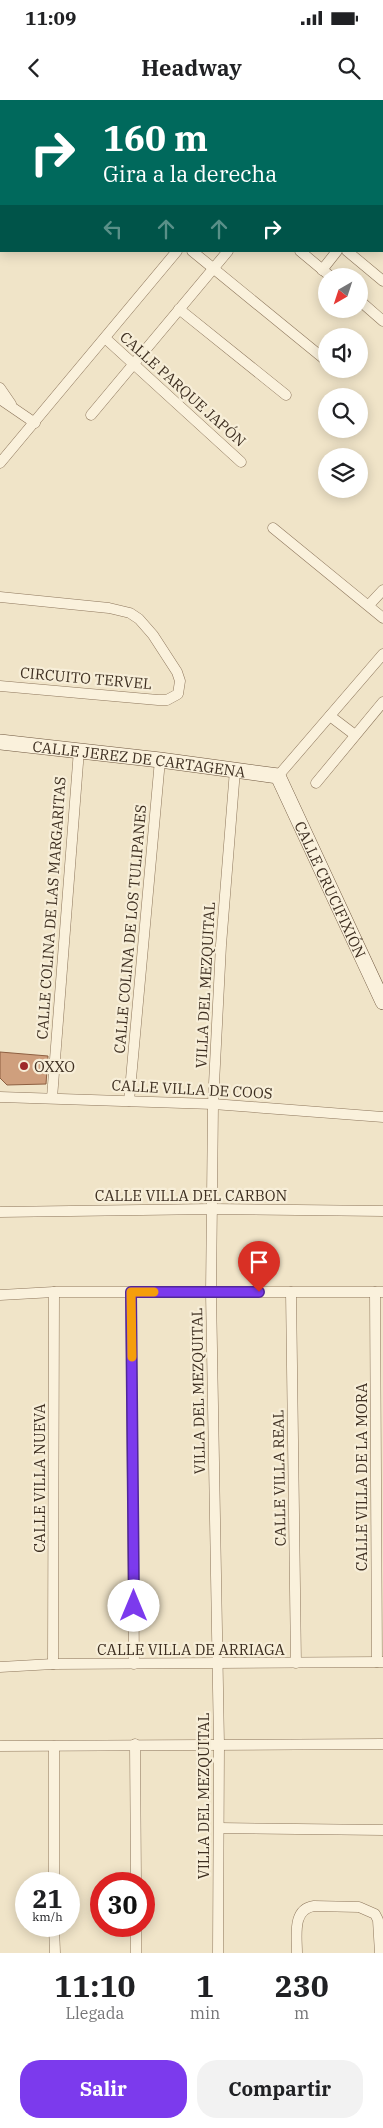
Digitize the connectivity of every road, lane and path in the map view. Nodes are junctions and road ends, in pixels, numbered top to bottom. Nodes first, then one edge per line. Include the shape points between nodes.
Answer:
1 (176, 252) edge
2 (193, 252) edge
3 (227, 252) edge
4 (301, 252) edge
5 (336, 252) edge
6 (348, 252) edge
7 (214, 268) junction
8 (320, 268) edge
9 (328, 268) edge
10 (383, 281) edge
11 (368, 308) edge
12 (179, 309) junction
13 (383, 321) edge
14 (105, 338) junction
15 (318, 354) edge
16 (134, 364) junction
17 (0, 388) edge
18 (286, 395) dead end
19 (0, 399) edge
20 (13, 407) junction
21 (91, 415) dead end
22 (35, 423) junction
23 (241, 462) dead end
24 (0, 463) edge
25 (273, 528) dead end
26 (382, 592) edge
27 (0, 597) edge
28 (369, 605) junction
29 (383, 618) edge
30 (383, 654) edge
31 (0, 686) edge
32 (383, 702) edge
33 (330, 716) junction
34 (355, 735) junction
35 (0, 742) edge
36 (79, 750) junction
37 (160, 760) junction
38 (235, 770) junction
39 (278, 776) junction
40 (316, 783) dead end
41 (383, 1002) edge
42 (0, 1097) edge
43 (52, 1098) junction
44 (129, 1101) junction
45 (213, 1104) junction
46 (383, 1117) edge
47 (212, 1209) junction
48 (383, 1210) edge
49 (0, 1212) edge
50 (54, 1292) junction
51 (131, 1292) junction
52 (292, 1292) junction
53 (379, 1292) edge
54 (211, 1293) junction
55 (0, 1294) edge
56 (380, 1662) edge
57 (217, 1663) junction
58 (296, 1663) junction
59 (53, 1664) junction
60 (134, 1664) junction
61 (0, 1667) edge
62 (135, 1744) junction
63 (219, 1744) junction
64 (383, 1744) edge
65 (0, 1746) edge
66 (54, 1746) junction
67 (219, 1828) junction
68 (383, 1830) edge
69 (54, 1872) edge
70 (136, 1872) edge
71 (54, 1937) edge
72 (136, 1937) edge
73 (55, 1953) edge
74 (136, 1953) edge
75 (218, 1953) edge
76 (298, 1953) edge
77 (380, 1953) edge

1 - 14 street
2 - 7 street
3 - 7 street
4 - 8 street
5 - 9 street
6 - 10 street
7 - 12 street
7 - 15 street
11 - 13 street
12 - 16 street
12 - 18 street
14 - 16 street, CALLE PARQUE JAPÓN
14 - 22 street
16 - 21 street
16 - 23 street, CALLE PARQUE JAPÓN
17 - 20 street
19 - 20 street
20 - 22 street
22 - 24 street
25 - 28 street
26 - 28 street
27 - 31 street, CIRCUITO TERVEL via 130,613 153,635 177,672 180,688 174,697 158,700
28 - 29 street
30 - 33 street
32 - 34 street
33 - 34 street
33 - 39 street
34 - 40 street
35 - 36 street, CALLE JEREZ DE CARTAGENA
36 - 37 street, CALLE JEREZ DE CARTAGENA
36 - 43 street, CALLE COLINA DE LAS MARGARITAS
37 - 38 street, CALLE JEREZ DE CARTAGENA
37 - 44 street, CALLE COLINA DE LOS TULIPANES
38 - 39 street, CALLE JEREZ DE CARTAGENA
38 - 45 street, VILLA DEL MEZQUITAL
39 - 41 street, CALLE CRUCIFIXIÓN
42 - 43 street, CALLE VILLA DE COOS
43 - 44 street, CALLE VILLA DE COOS
44 - 45 street, CALLE VILLA DE COOS
45 - 46 street, CALLE VILLA DE COOS
45 - 47 street, VILLA DEL MEZQUITAL
47 - 48 street, CALLE VILLA DEL CARBON
47 - 49 street, CALLE VILLA DEL CARBON
47 - 54 street, VILLA DEL MEZQUITAL
50 - 51 street
50 - 55 street
50 - 59 street, CALLE VILLA NUEVA
51 - 54 street
51 - 60 street
52 - 53 street
52 - 54 street
52 - 58 street, CALLE VILLA REAL
53 - 56 street, CALLE VILLA DE LA MORA
54 - 57 street, VILLA DEL MEZQUITAL
56 - 58 street, CALLE VILLA DE ARRIAGA
57 - 58 street, CALLE VILLA DE ARRIAGA
57 - 60 street, CALLE VILLA DE ARRIAGA
57 - 63 street, VILLA DEL MEZQUITAL
59 - 60 street, CALLE VILLA DE ARRIAGA
59 - 61 street, CALLE VILLA DE ARRIAGA
62 - 63 street
62 - 66 street
62 - 70 street
63 - 64 street
63 - 67 street, VILLA DEL MEZQUITAL
65 - 66 street
66 - 69 street
67 - 68 street
67 - 75 street, VILLA DEL MEZQUITAL
71 - 73 street
72 - 74 street
76 - 77 street via 300,1912 314,1906 359,1907 376,1914

